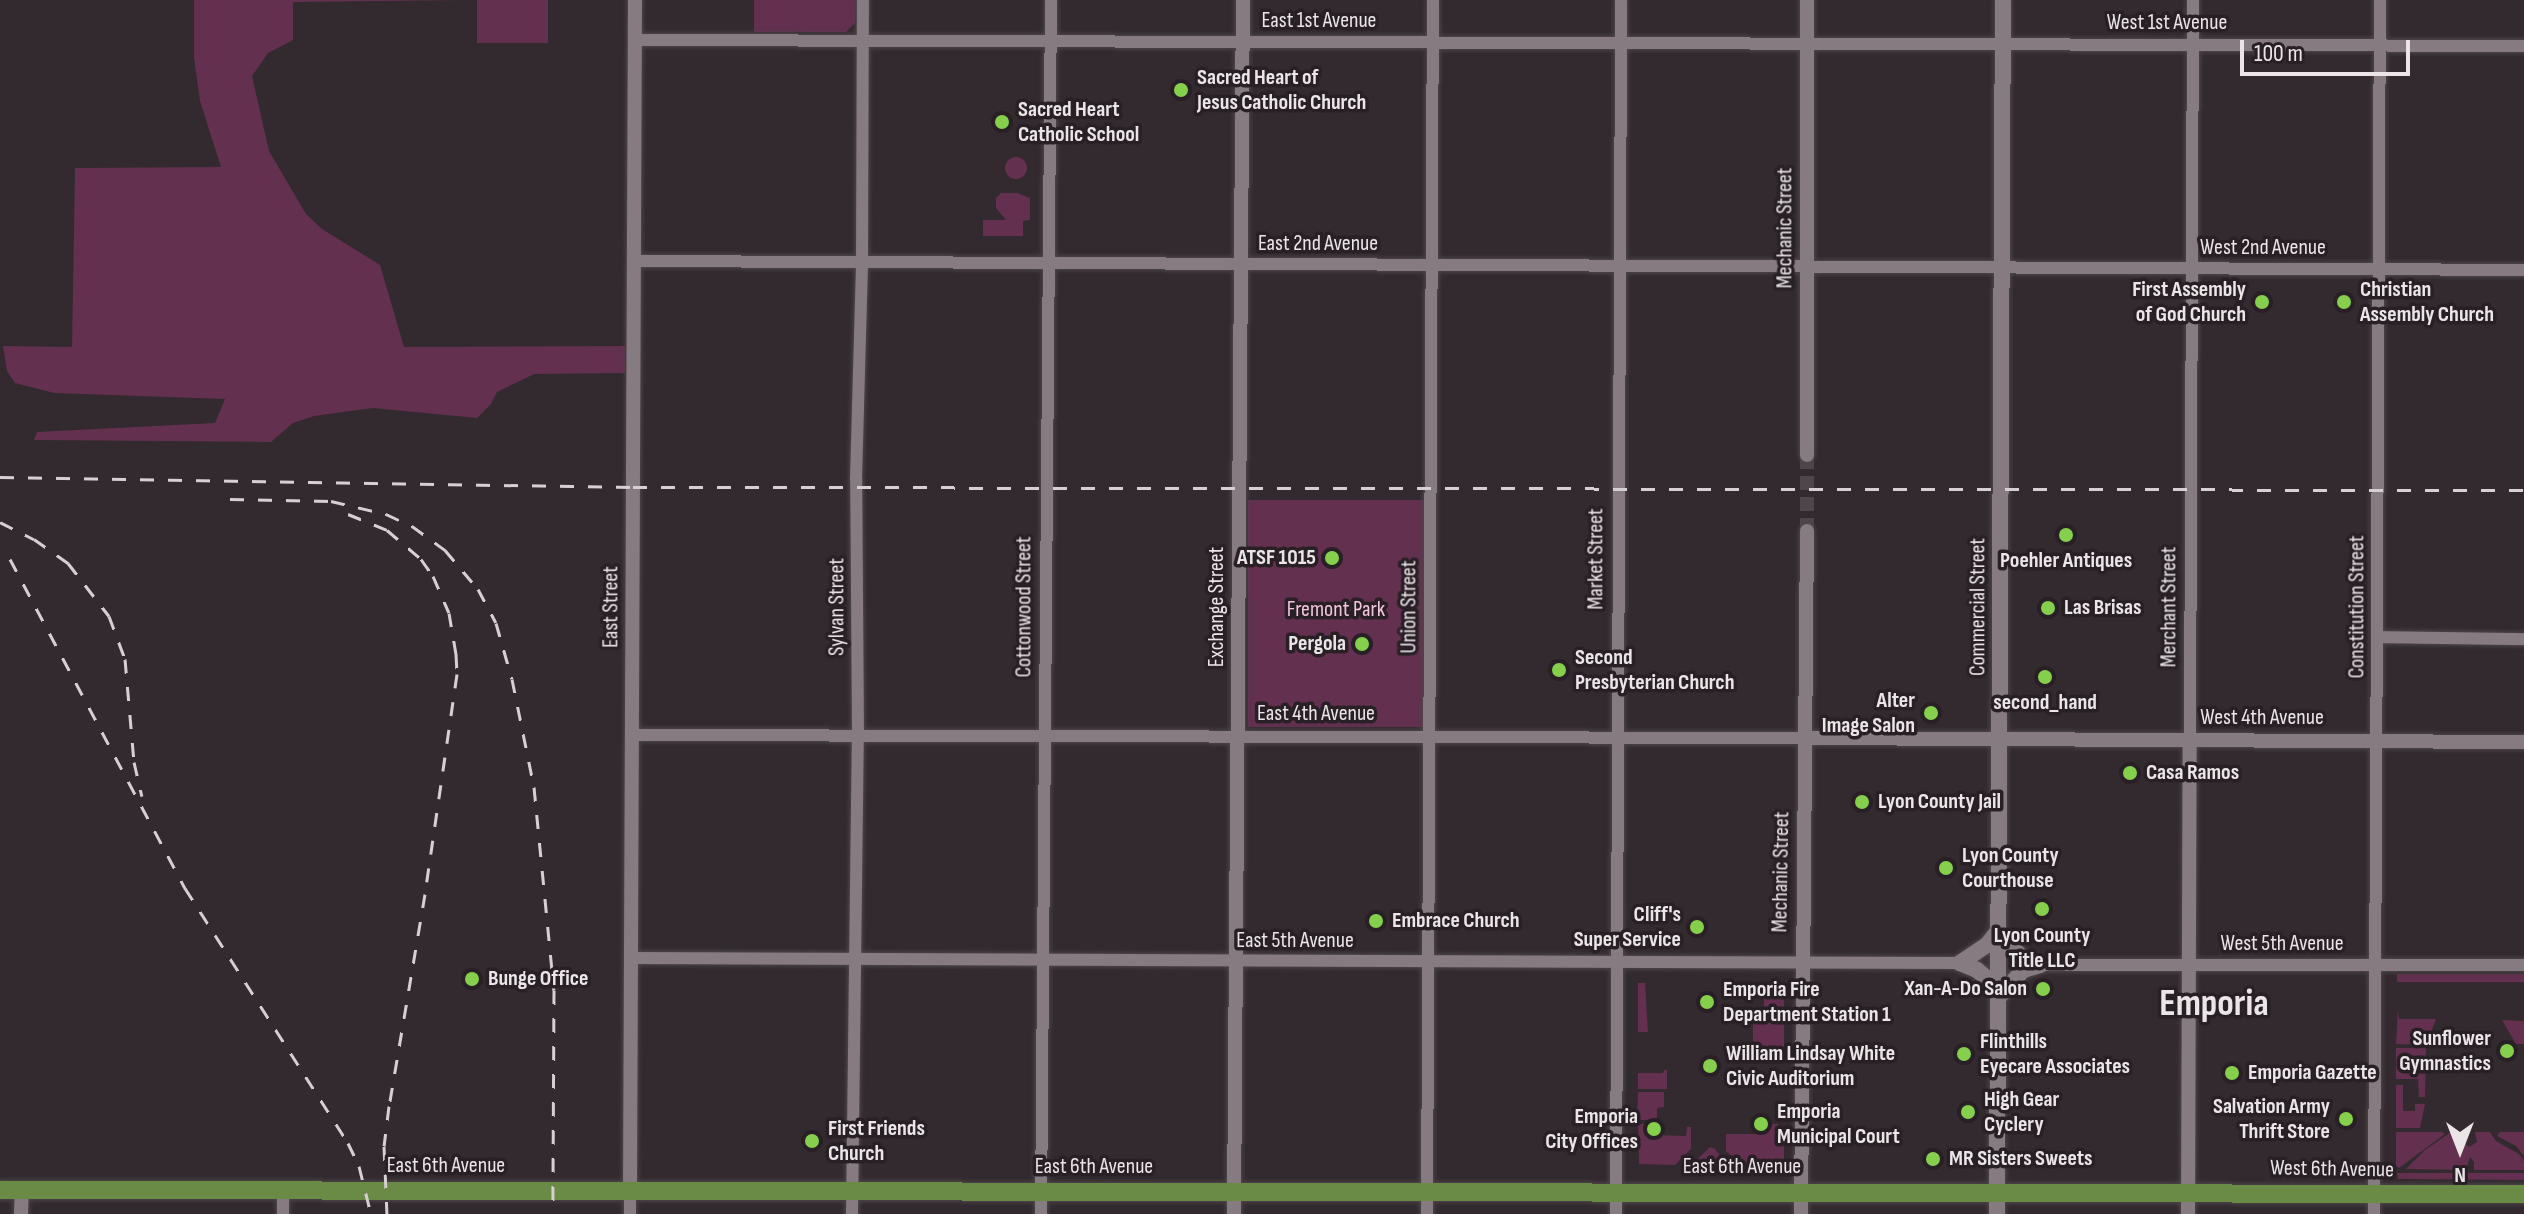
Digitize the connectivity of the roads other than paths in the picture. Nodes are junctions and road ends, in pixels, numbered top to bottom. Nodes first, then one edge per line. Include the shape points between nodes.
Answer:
1 (635, 0) edge
2 (863, 0) edge
3 (1051, 0) edge
4 (1243, 0) edge
5 (1433, 0) edge
6 (1621, 0) edge
7 (1807, 0) edge
8 (2003, 0) edge
9 (2193, 0) edge
10 (2380, 0) edge
11 (635, 40) junction
12 (863, 41) junction
13 (1051, 41) junction
14 (1243, 41) junction
15 (1433, 42) junction
16 (1621, 42) junction
17 (1807, 43) junction
18 (2003, 43) junction
19 (2193, 43) junction
20 (2380, 44) junction
21 (2524, 46) edge
22 (634, 261) junction
23 (862, 263) junction
24 (1049, 263) junction
25 (1242, 264) junction
26 (1431, 265) junction
27 (1620, 266) junction
28 (1807, 267) junction
29 (2002, 267) junction
30 (2192, 267) junction
31 (2379, 268) junction
32 (2524, 270) edge
33 (1807, 455) tunnel mouth
34 (1807, 531) tunnel mouth
35 (2377, 637) junction
36 (2524, 639) edge
37 (633, 735) junction
38 (858, 736) junction
39 (1429, 736) junction
40 (1044, 737) junction
41 (1238, 737) junction
42 (1615, 737) junction
43 (1806, 738) junction
44 (1999, 739) junction
45 (2190, 740) junction
46 (2376, 741) junction
47 (2524, 742) edge
48 (1998, 931) junction
49 (631, 958) junction
50 (855, 959) junction
51 (1043, 960) junction
52 (1237, 961) junction
53 (1428, 961) junction
54 (1617, 961) junction
55 (1802, 962) junction
56 (1960, 963) junction
57 (2189, 963) junction
58 (2375, 964) junction
59 (2040, 965) junction
60 (2524, 965) edge
61 (1998, 998) junction
62 (0, 1190) edge
63 (22, 1190) junction
64 (283, 1190) junction
65 (630, 1190) junction
66 (852, 1191) junction
67 (1042, 1191) junction
68 (1234, 1191) junction
69 (1427, 1191) junction
70 (1616, 1191) junction
71 (1801, 1191) junction
72 (1997, 1192) junction
73 (2188, 1192) junction
74 (2374, 1194) junction
75 (2524, 1194) edge
76 (21, 1214) edge
77 (283, 1214) edge
78 (630, 1214) edge
79 (852, 1214) edge
80 (1041, 1214) edge
81 (1234, 1214) edge
82 (1427, 1214) edge
83 (1616, 1214) edge
84 (1801, 1214) edge
85 (1997, 1214) edge
86 (2188, 1214) edge
87 (2374, 1214) edge

1 - 11 street, East Street
2 - 12 street, Sylvan Street
3 - 13 street, Cottonwood Street
4 - 14 street, Exchange Street
5 - 15 street, Union Street
6 - 16 street, Market Street
7 - 17 street, Mechanic Street
8 - 18 main road, Commercial Street
9 - 19 street, Merchant Street
10 - 20 street, Constitution Street
11 - 12 street, East 1st Avenue
11 - 22 street, East Street
12 - 13 street, East 1st Avenue
12 - 23 street, Sylvan Street
13 - 14 street, East 1st Avenue
13 - 24 street, Cottonwood Street
14 - 15 street, East 1st Avenue
14 - 25 street, Exchange Street
15 - 16 street, East 1st Avenue
15 - 26 street, Union Street
16 - 17 street, East 1st Avenue
16 - 27 street, Market Street
17 - 18 street, East 1st Avenue
17 - 28 street, Mechanic Street
18 - 19 street, West 1st Avenue
18 - 29 main road, Commercial Street
19 - 20 street, West 1st Avenue
19 - 30 street, Merchant Street
20 - 21 street, West 1st Avenue
20 - 31 street, Constitution Street
22 - 23 street, East 2nd Avenue
22 - 37 street, East Street
23 - 24 street, East 2nd Avenue
23 - 38 street, Sylvan Street via 856,479
24 - 25 street, East 2nd Avenue
24 - 40 street, Cottonwood Street
25 - 26 street, East 2nd Avenue
25 - 41 street, Exchange Street
26 - 27 street, East 2nd Avenue
26 - 39 street, Union Street
27 - 28 street, East 2nd Avenue
27 - 42 street, Market Street
28 - 29 street, East 2nd Avenue
28 - 33 street, Mechanic Street
29 - 30 street, West 2nd Avenue
29 - 44 main road, Commercial Street
30 - 31 street, West 2nd Avenue
30 - 45 street, Merchant Street
31 - 32 street, West 2nd Avenue
31 - 35 street, Constitution Street
34 - 43 street, Mechanic Street
35 - 36 street
35 - 46 street, Constitution Street
37 - 38 street, East 4th Avenue
37 - 49 street, East Street
38 - 40 street, East 4th Avenue
38 - 50 street, Sylvan Street
39 - 41 street, East 4th Avenue
39 - 42 street, East 4th Avenue
39 - 53 street, Union Street
40 - 41 street, East 4th Avenue
40 - 51 street, Cottonwood Street
41 - 52 street, Exchange Street
42 - 43 street, East 4th Avenue
42 - 54 street, Market Street
43 - 44 street, East 4th Avenue
43 - 55 street, Mechanic Street
44 - 45 street, West 4th Avenue
44 - 48 main road, Commercial Street
45 - 46 street, West 4th Avenue
45 - 57 street, Merchant Street
46 - 47 street, West 4th Avenue
46 - 58 street, Constitution Street
48 - 56 main road
48 - 59 main road via 2023,959
48 - 61 main road, Commercial Street
49 - 50 street, East 5th Avenue
49 - 65 street, East Street
50 - 51 street, East 5th Avenue
50 - 66 street, Sylvan Street
51 - 52 street, East 5th Avenue
51 - 67 street, Cottonwood Street
52 - 53 street, East 5th Avenue
52 - 68 street, Exchange Street
53 - 54 street, East 5th Avenue
53 - 69 street, Union Street
54 - 55 street, East 5th Avenue
54 - 70 street, Market Street
55 - 56 street, East 5th Avenue
55 - 71 street, Mechanic Street
56 - 61 main road via 1990,981
57 - 58 street, West 5th Avenue
57 - 59 street, West 5th Avenue
57 - 73 street, Merchant Street
58 - 60 street, West 5th Avenue
58 - 74 street, Constitution Street
59 - 61 main road via 2023,970
61 - 72 main road, Commercial Street
62 - 63 main road, East 6th Avenue
63 - 64 main road, East 6th Avenue
63 - 76 street
64 - 65 main road, East 6th Avenue
64 - 77 street
65 - 66 main road, East 6th Avenue
65 - 78 street, East Street
66 - 67 main road, East 6th Avenue
66 - 79 street, Sylvan Street
67 - 68 main road, East 6th Avenue
67 - 80 street, Cottonwood Street
68 - 69 main road, East 6th Avenue
68 - 81 street, Exchange Street
69 - 70 main road, East 6th Avenue
69 - 82 street, Union Street
70 - 71 main road, East 6th Avenue
70 - 83 street, Market Street
71 - 72 main road, East 6th Avenue
71 - 84 street, Mechanic Street
72 - 73 main road, East 6th Avenue
72 - 85 main road, Commercial Street
73 - 74 main road, West 6th Avenue
73 - 86 street, Merchant Street
74 - 75 main road, West 6th Avenue
74 - 87 street, Constitution Street

